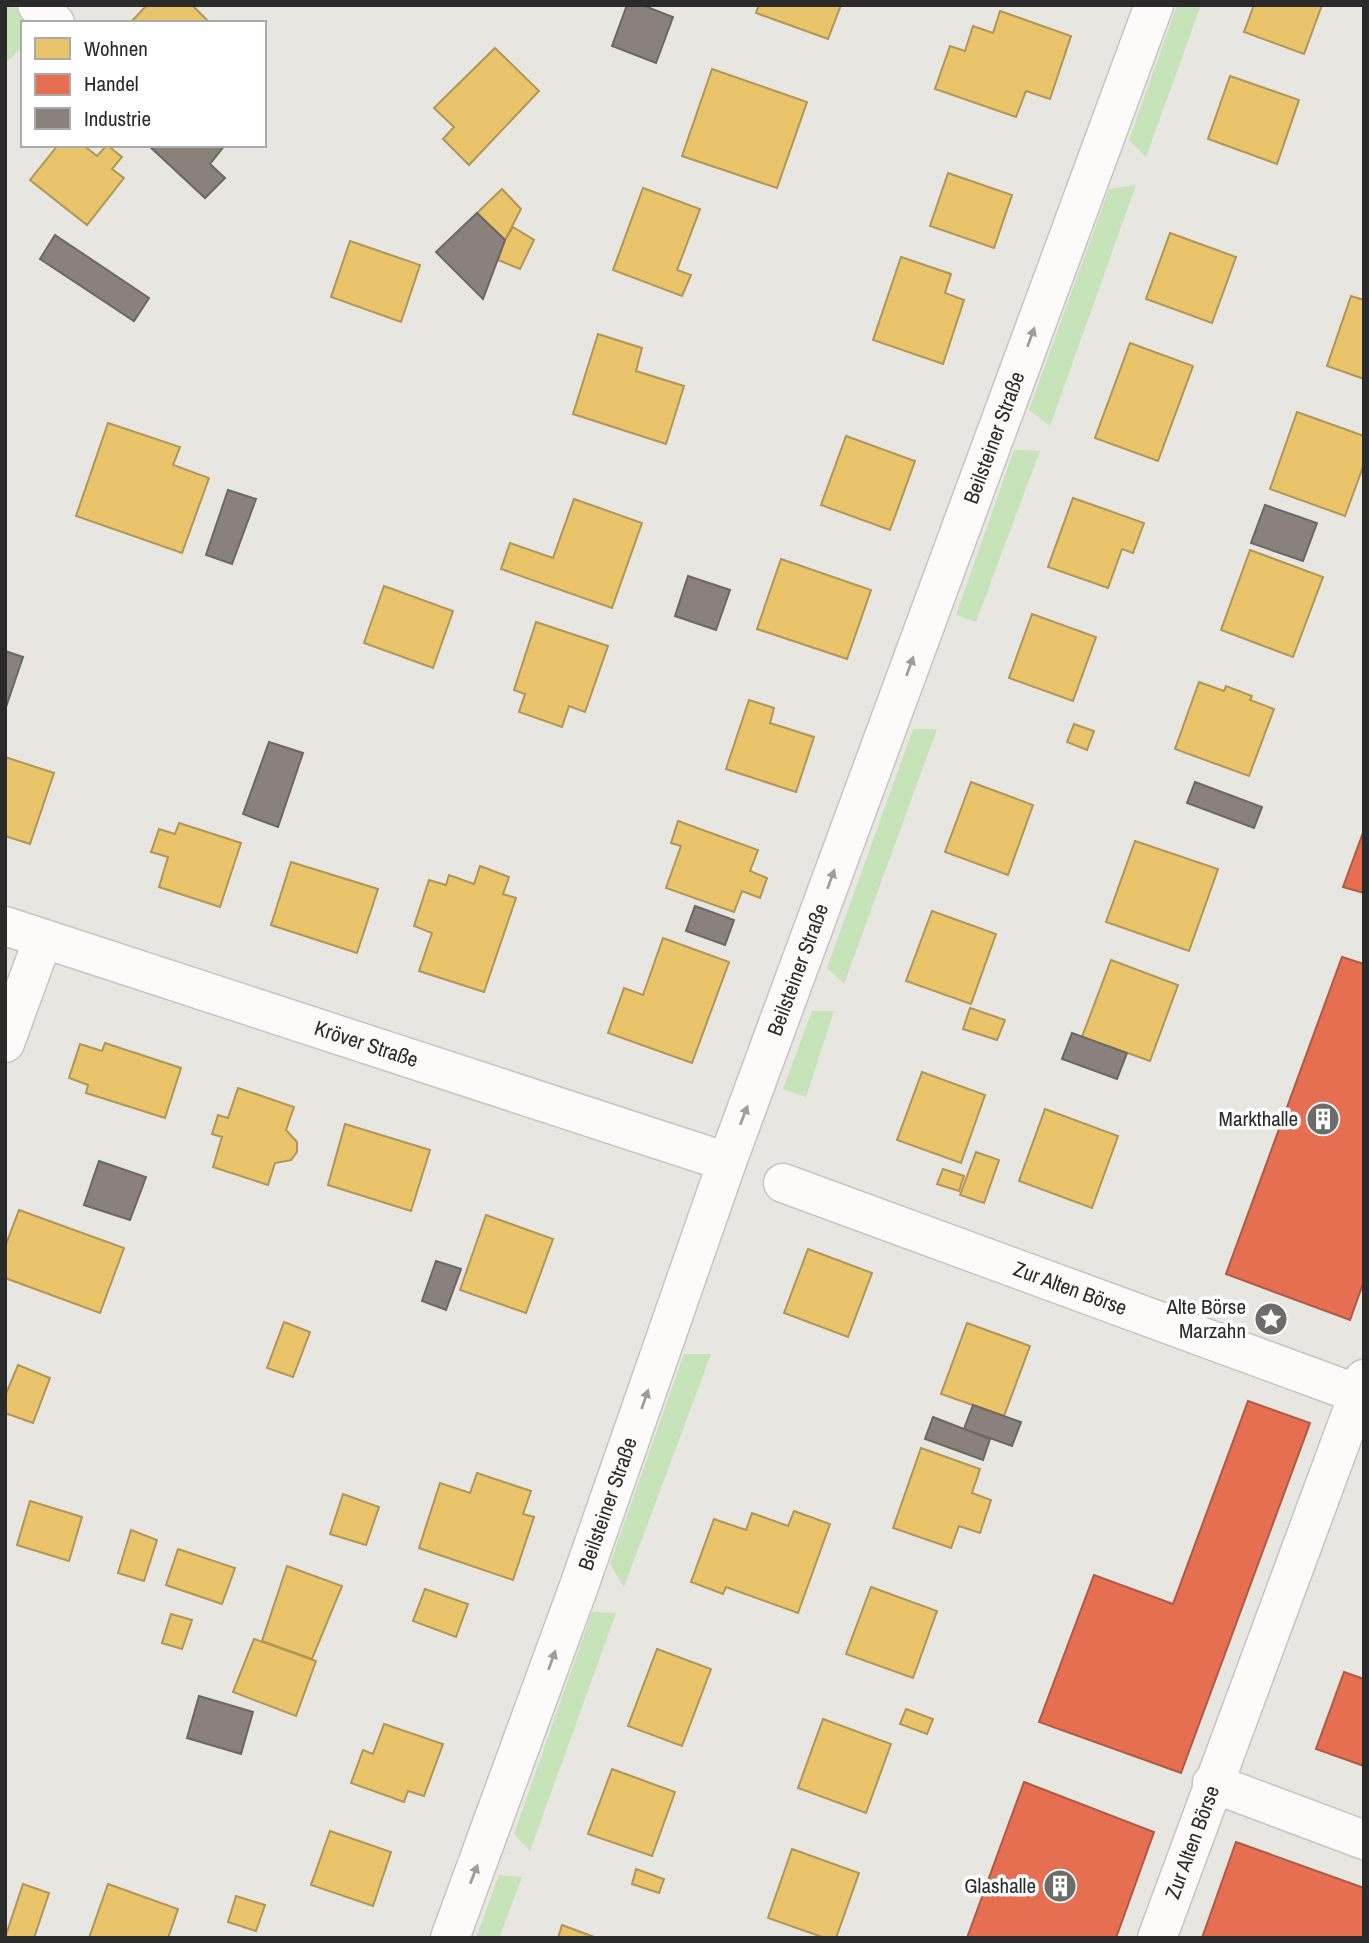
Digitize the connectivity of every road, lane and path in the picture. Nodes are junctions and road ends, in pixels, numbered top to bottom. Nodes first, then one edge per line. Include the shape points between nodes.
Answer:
1 (37, 5) edge
2 (1154, 5) edge
3 (53, 21) edge
4 (5, 926) edge
5 (43, 939) junction
6 (5, 1043) edge
7 (727, 1162) junction
8 (783, 1183) dead end
9 (1361, 1387) edge
10 (1212, 1783) junction
11 (1364, 1840) edge
12 (450, 1938) edge
13 (1157, 1938) edge

1 - 3 street
7 -> 2 street, Beilsteiner Straße
4 - 5 street, Kröver Straße
5 - 6 street
5 - 7 street, Kröver Straße
12 -> 7 street, Beilsteiner Straße
8 - 9 street, Zur Alten Börse
9 - 10 street, Zur Alten Börse
10 - 11 street
10 - 13 street, Zur Alten Börse

